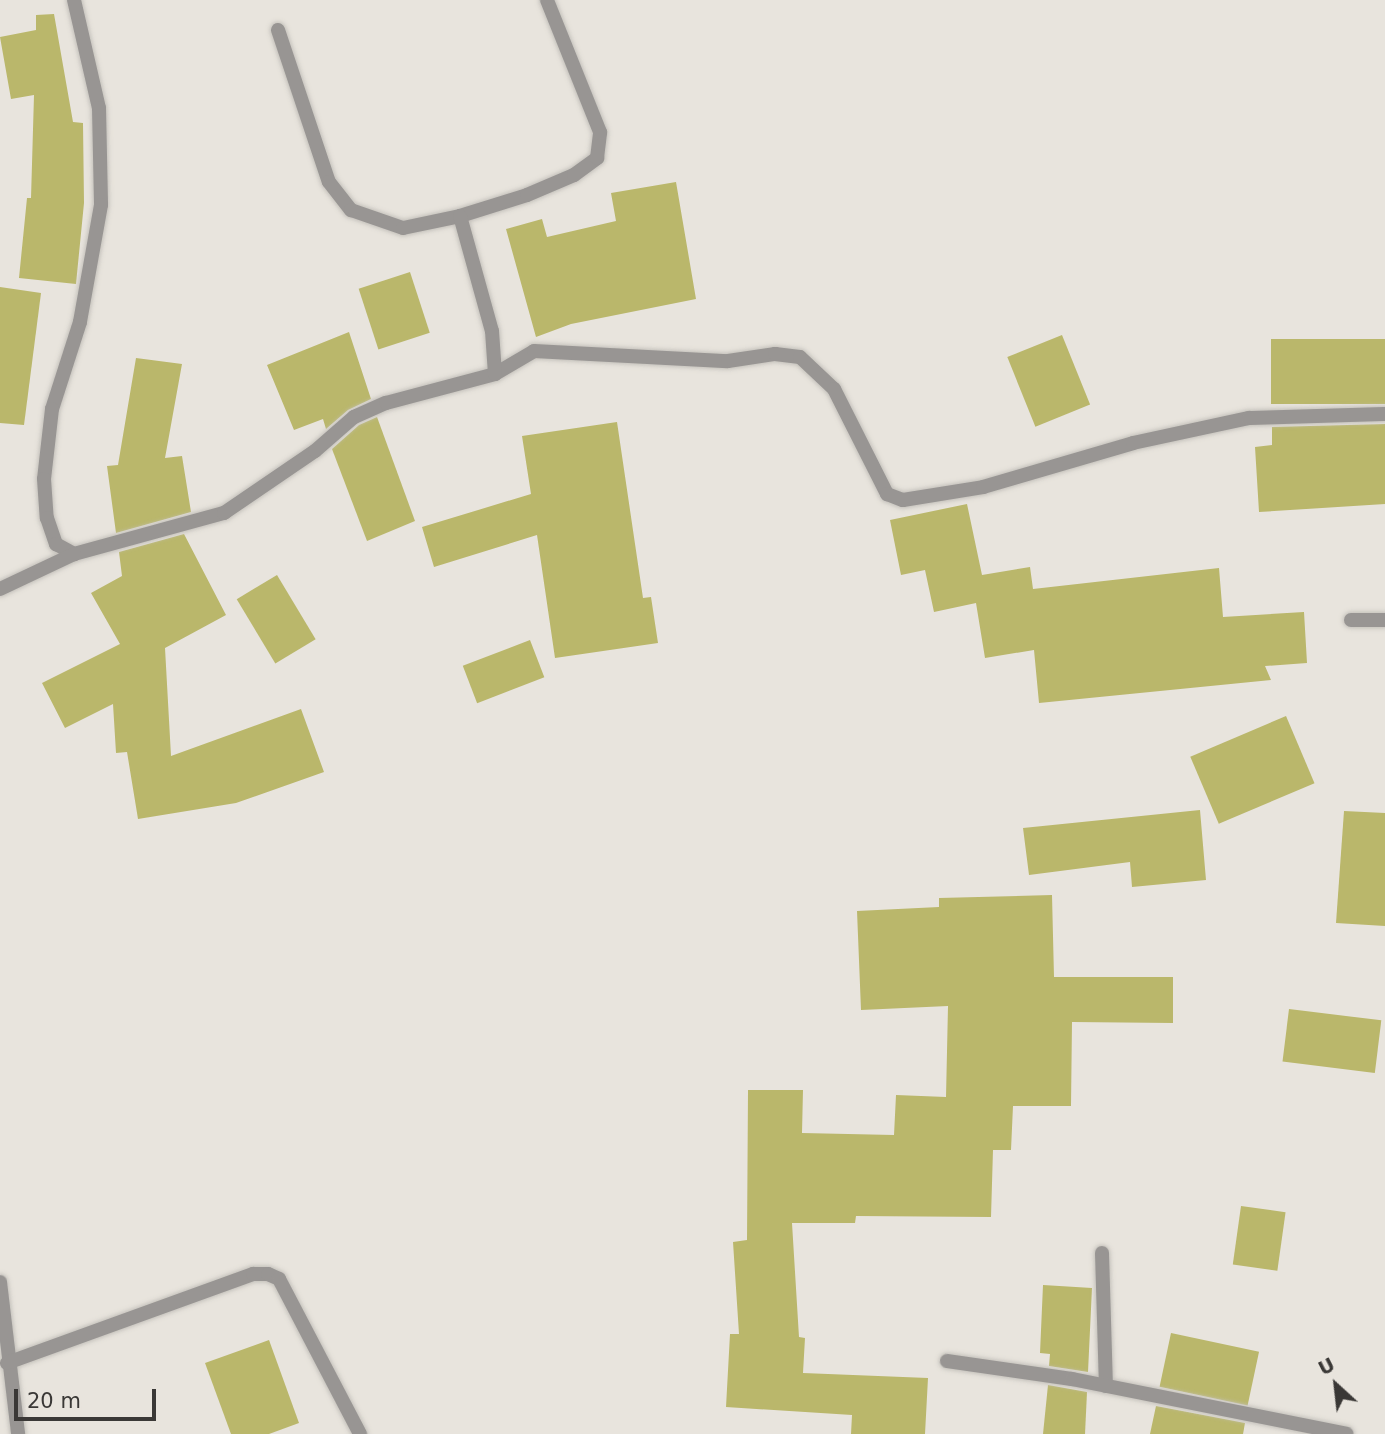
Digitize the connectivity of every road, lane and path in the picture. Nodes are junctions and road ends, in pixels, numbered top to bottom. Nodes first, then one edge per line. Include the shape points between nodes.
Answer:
1 (74, 0) edge
2 (547, 0) edge
3 (278, 30) dead end
4 (460, 216) junction
5 (495, 374) junction
6 (1385, 414) edge
7 (74, 554) junction
8 (0, 589) edge
9 (1351, 620) dead end
10 (1385, 620) edge
11 (1102, 1252) dead end
12 (0, 1282) edge
13 (947, 1361) dead end
14 (7, 1363) junction
15 (1106, 1386) junction
16 (18, 1434) edge
17 (360, 1434) edge
18 (1347, 1434) edge

1 - 7 street via 99,108 101,205 80,322 52,409 44,479 47,518 56,544
2 - 4 street via 600,132 597,158 573,175
3 - 4 street via 329,182 351,210 403,228
4 - 5 street via 492,331
5 - 6 street via 534,351 728,361 775,354 800,357 834,389 887,495 903,500 983,487 1133,443 1249,418
5 - 7 street via 386,403 354,417 315,451 224,513
7 - 8 street
9 - 10 street
11 - 15 street
12 - 14 street
13 - 15 street
14 - 16 street
14 - 17 street via 253,1275 268,1274 279,1279
15 - 18 street

